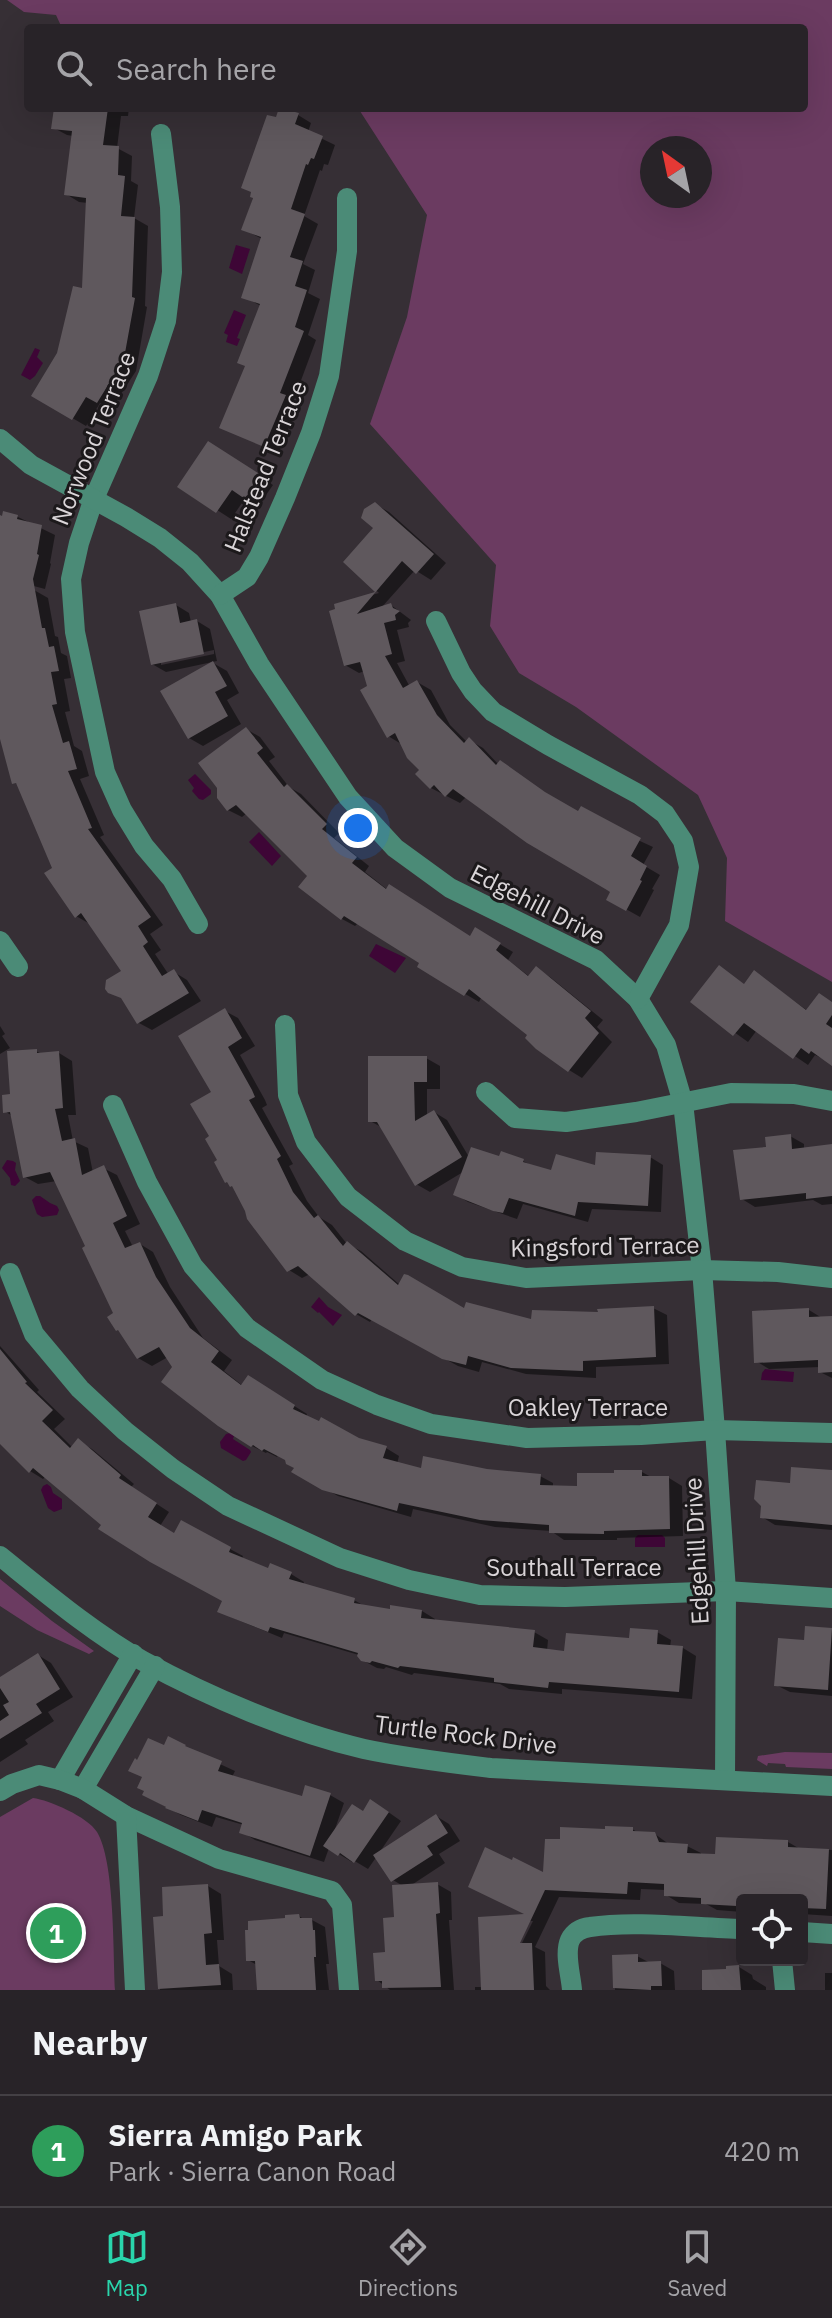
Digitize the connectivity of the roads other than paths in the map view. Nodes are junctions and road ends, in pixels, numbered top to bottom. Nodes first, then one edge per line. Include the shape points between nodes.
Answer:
1 (161, 134) dead end
2 (347, 198) dead end
3 (0, 439) edge
4 (93, 501) junction
5 (220, 595) junction
6 (436, 621) dead end
7 (198, 924) dead end
8 (0, 941) edge
9 (18, 967) dead end
10 (638, 999) junction
11 (285, 1025) dead end
12 (486, 1092) dead end
13 (832, 1101) edge
14 (683, 1103) junction
15 (113, 1105) dead end
16 (702, 1270) junction
17 (10, 1273) dead end
18 (832, 1278) edge
19 (715, 1430) junction
20 (832, 1433) edge
21 (0, 1556) edge
22 (726, 1591) junction
23 (832, 1598) edge
24 (133, 1654) junction
25 (155, 1666) junction
26 (60, 1780) junction
27 (725, 1780) junction
28 (832, 1786) edge
29 (83, 1789) junction
30 (0, 1791) edge
31 (126, 1816) junction
32 (736, 1929) edge
33 (808, 1932) edge
34 (832, 1934) edge
35 (783, 1966) edge
36 (135, 1990) edge
37 (349, 1990) edge
38 (572, 1990) edge
39 (785, 1990) edge

1 - 4 street, Norwood Terrace via 172,272 166,321
2 - 5 street, Halstead Terrace via 347,251 325,390 259,557 247,577
3 - 4 street, Edgehill Drive via 31,465
4 - 5 street, Edgehill Drive via 160,538
4 - 7 street, Norwood Terrace via 71,579 75,632 105,772 144,846 172,879
5 - 10 street, Edgehill Drive via 348,797 395,848 450,888 596,960
6 - 10 street via 461,673 493,712 640,795 665,814 683,841 689,867 679,925
8 - 9 street
10 - 14 street, Edgehill Drive via 666,1045
11 - 16 street, Kingsford Terrace via 288,1095 306,1142 348,1197 405,1241 462,1267 526,1278
12 - 14 street via 515,1118 566,1122
13 - 14 street via 731,1093
14 - 16 street, Edgehill Drive
15 - 19 street, Oakley Terrace via 193,1266 247,1328 322,1380 431,1424 527,1438
16 - 18 street, Kingsford Terrace
16 - 19 street, Edgehill Drive
17 - 22 street, Southall Terrace via 34,1334 80,1389 173,1469 228,1506 286,1535 409,1580 480,1595
19 - 20 street, Oakley Terrace
19 - 22 street, Edgehill Drive
21 - 24 street, Turtle Rock Drive
22 - 23 street, Southall Terrace
22 - 27 street, Edgehill Drive
24 - 25 street, Turtle Rock Drive
24 - 26 street
25 - 27 street, Turtle Rock Drive via 226,1701 363,1749 491,1768
25 - 29 street
26 - 29 street
26 - 30 street via 39,1775
27 - 28 street, Turtle Rock Drive
29 - 31 street
31 - 36 street
31 - 37 street via 219,1859 332,1891 342,1905
32 - 38 street via 632,1925 577,1931 569,1941
33 - 34 street
35 - 39 street

